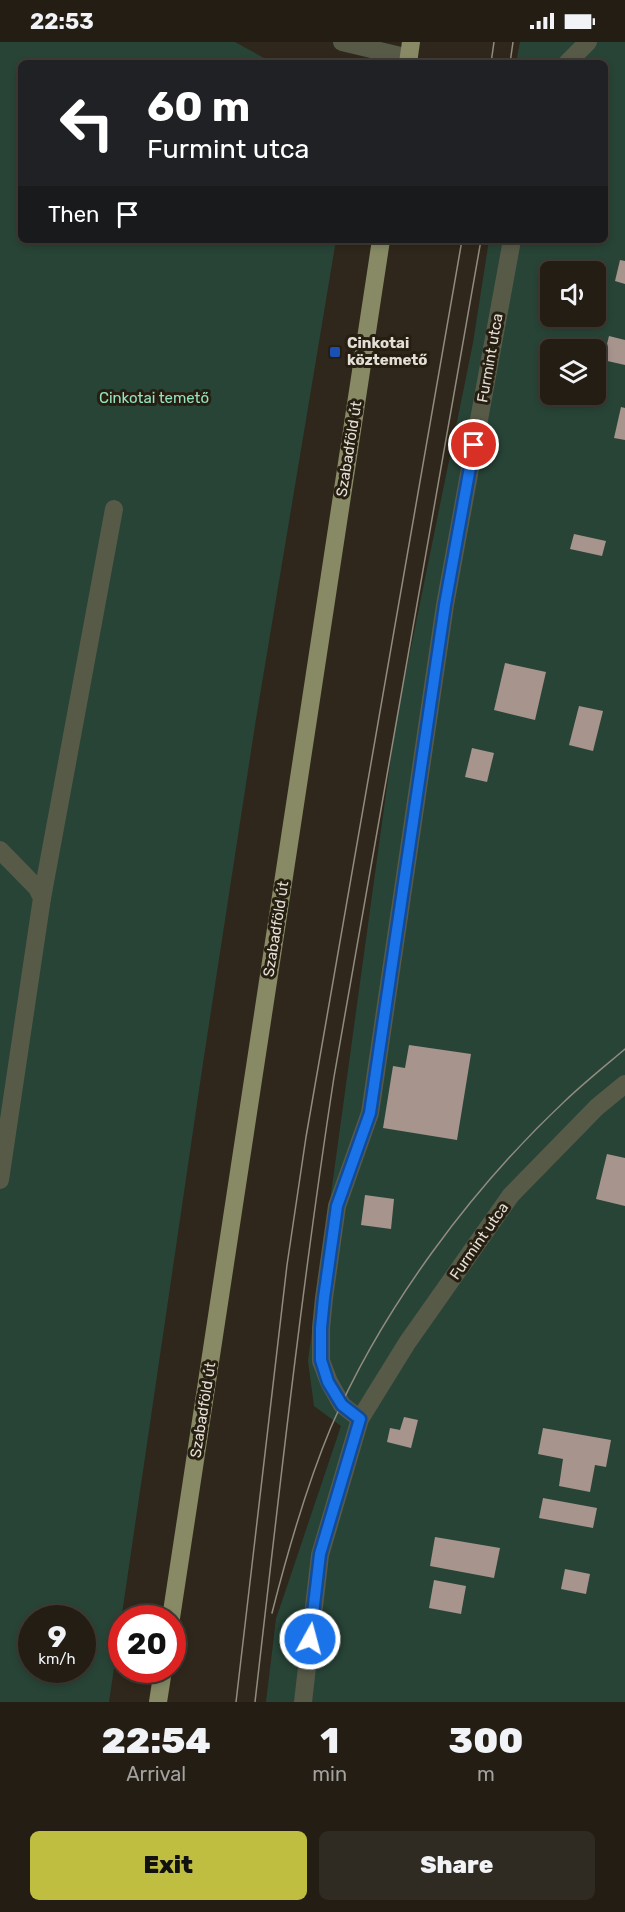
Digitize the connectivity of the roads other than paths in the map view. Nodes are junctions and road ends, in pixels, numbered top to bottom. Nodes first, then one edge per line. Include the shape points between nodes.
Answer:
1 (342, 42) edge
2 (588, 42) edge
3 (409, 54) edge
4 (570, 60) edge
5 (381, 243) edge
6 (511, 243) edge
7 (114, 508) dead end
8 (0, 850) edge
9 (42, 898) junction
10 (625, 1084) edge
11 (0, 1180) edge
12 (360, 1419) junction
13 (173, 1605) edge
14 (161, 1683) edge
15 (158, 1702) edge
16 (303, 1702) edge

1 - 3 street
2 - 4 street
5 - 13 main road, Szabadföld út
6 - 12 street, Furmint utca via 445,605 370,1113 337,1206 324,1298 321,1360 342,1405
7 - 9 street
8 - 9 street
9 - 11 street
10 - 12 street, Furmint utca via 597,1107 511,1195 407,1342
12 - 16 street, Furmint utca via 320,1554
14 - 15 main road

